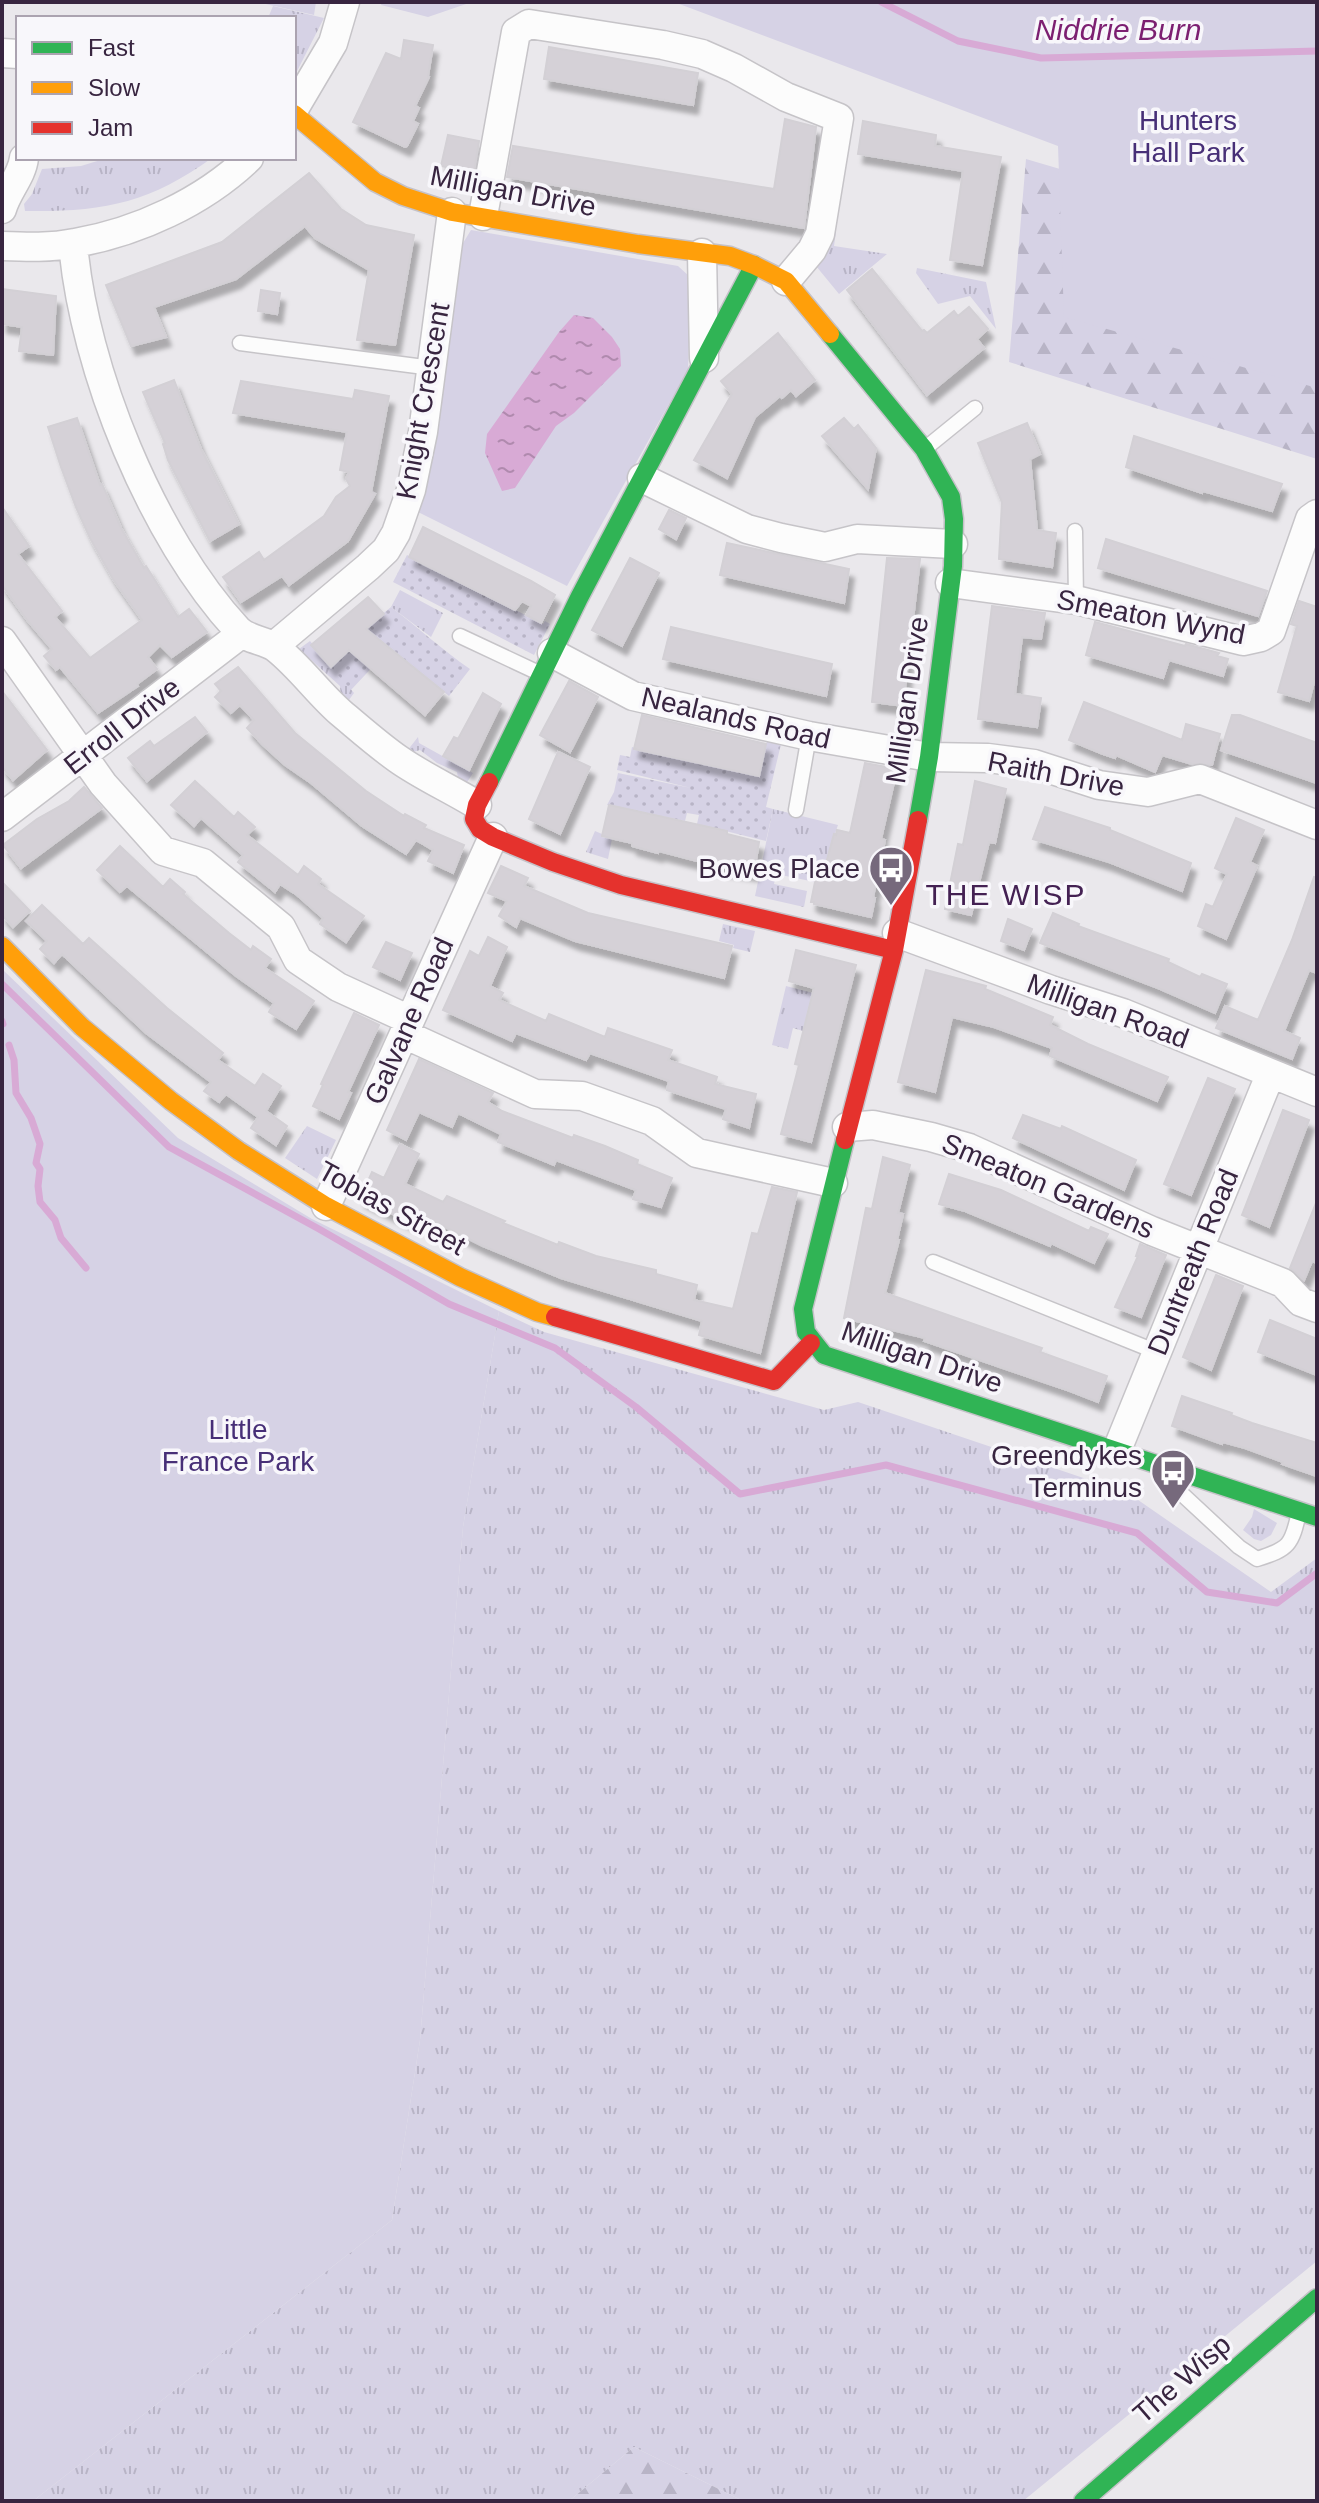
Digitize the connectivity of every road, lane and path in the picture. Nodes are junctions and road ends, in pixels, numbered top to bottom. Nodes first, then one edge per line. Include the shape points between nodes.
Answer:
1 (345, 2) edge
2 (296, 108) edge
3 (296, 113) edge
4 (23, 160) edge
5 (247, 160) edge
6 (2, 209) edge
7 (452, 212) junction
8 (483, 216) junction
9 (73, 244) junction
10 (2, 246) edge
11 (702, 253) junction
12 (754, 265) junction
13 (786, 281) junction
14 (240, 343) dead end
15 (704, 358) junction
16 (432, 368) junction
17 (975, 408) dead end
18 (924, 449) junction
19 (642, 478) junction
20 (1317, 514) edge
21 (1075, 531) dead end
22 (953, 544) junction
23 (950, 583) junction
24 (1076, 600) junction
25 (241, 634) junction
26 (460, 636) dead end
27 (2, 641) edge
28 (274, 646) junction
29 (547, 663) junction
30 (809, 736) junction
31 (84, 754) junction
32 (929, 757) junction
33 (477, 805) junction
34 (796, 810) dead end
35 (2, 817) edge
36 (1317, 825) edge
37 (493, 837) junction
38 (895, 941) junction
39 (2, 946) edge
40 (407, 1027) junction
41 (1270, 1075) junction
42 (1314, 1082) edge
43 (847, 1127) junction
44 (833, 1183) junction
45 (326, 1206) junction
46 (1199, 1248) junction
47 (933, 1262) dead end
48 (1317, 1308) edge
49 (811, 1343) junction
50 (1157, 1352) junction
51 (1117, 1450) junction
52 (1145, 1460) junction
53 (1308, 1514) edge
54 (1317, 2298) edge
55 (1083, 2501) edge

1 - 2 street via 333,43
3 - 7 street, Milligan Drive via 375,182
4 - 6 street
5 - 9 street via 204,194 167,213 121,233
7 - 8 street, Milligan Drive
7 - 16 street, Knight Crescent
8 - 11 street, Milligan Drive
8 - 13 street via 516,32 529,24 663,45 702,54 839,118 820,234
9 - 10 street
9 - 25 street via 85,319 123,438 178,548
11 - 12 street, Milligan Drive
11 - 15 street
12 - 13 street, Milligan Drive
12 - 15 street
13 - 18 street, Milligan Drive
14 - 16 lane
15 - 19 street
16 - 28 street, Knight Crescent via 411,490 396,533 368,567
17 - 18 lane
18 - 22 street, Milligan Drive via 951,497
19 - 22 street via 747,529 781,538 825,547 857,539
19 - 29 street
20 - 24 street, Smeaton Wynd via 1310,519 1271,631 1261,637 1243,641
21 - 24 lane
22 - 23 street, Milligan Drive
23 - 24 street, Smeaton Wynd
23 - 32 street, Milligan Drive
25 - 28 street
25 - 31 street, Erroll Drive
26 - 29 lane
27 - 31 street
28 - 33 street via 341,713 396,758
29 - 30 street, Nealands Road via 633,696
29 - 33 street
30 - 32 street, Nealands Road
30 - 34 lane
31 - 35 street, Erroll Drive
31 - 40 street via 103,784 163,851 203,863 281,927 298,960
32 - 36 street, Raith Drive via 1034,764 1099,785 1148,792 1200,779
32 - 38 street, Milligan Drive
33 - 37 street via 474,819
37 - 38 street via 621,885
37 - 40 street, Galvane Road
38 - 41 street, Milligan Road via 1123,1013
38 - 43 street, Milligan Drive
39 - 45 street, Tobias Street via 82,1027 171,1101
40 - 44 street via 535,1094 582,1096 652,1121 697,1153
40 - 45 street, Galvane Road
41 - 42 street, Milligan Road
41 - 46 street, Duntreath Road
43 - 44 street, Milligan Drive
43 - 46 street, Smeaton Gardens via 873,1125 969,1148
44 - 49 street, Milligan Drive via 801,1319
45 - 49 street, Tobias Street via 537,1312 774,1381
46 - 48 street, Smeaton Gardens via 1283,1283 1301,1302
46 - 50 street, Duntreath Road
47 - 50 lane
49 - 51 street, Milligan Drive via 824,1355 852,1365
50 - 51 street, Duntreath Road
51 - 52 street, Milligan Drive
52 - 53 street, Milligan Drive
52 - 53 lane via 1257,1559 1282,1551
54 - 55 street, The Wisp

